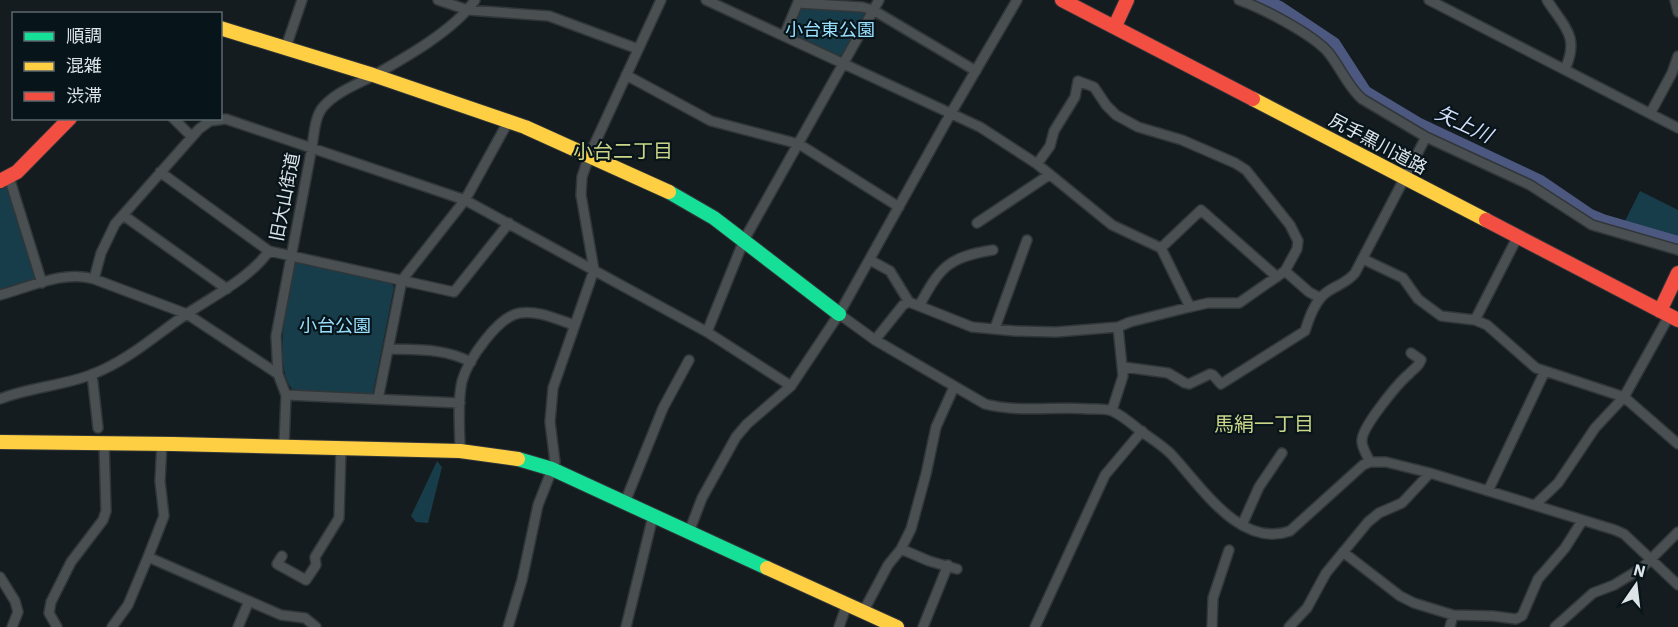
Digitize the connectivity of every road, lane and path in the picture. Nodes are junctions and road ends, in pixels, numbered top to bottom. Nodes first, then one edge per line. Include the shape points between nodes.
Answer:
1 (302, 0) edge
2 (438, 0) edge
3 (475, 0) edge
4 (661, 0) edge
5 (706, 0) edge
6 (879, 0) edge
7 (1017, 0) edge
8 (1062, 0) edge
9 (1128, 0) edge
10 (1239, 0) edge
11 (1429, 0) edge
12 (1548, 0) edge
13 (1675, 0) edge
14 (799, 2) edge
15 (468, 10) junction
16 (873, 10) junction
17 (1678, 12) edge
18 (1115, 26) junction
19 (222, 29) edge
20 (784, 36) junction
21 (286, 47) junction
22 (638, 49) junction
23 (1678, 56) edge
24 (844, 64) junction
25 (1565, 69) junction
26 (976, 71) junction
27 (374, 75) junction
28 (626, 75) junction
29 (1651, 112) junction
30 (951, 113) junction
31 (68, 120) edge
32 (174, 120) edge
33 (218, 120) edge
34 (222, 120) edge
35 (508, 122) junction
36 (1678, 128) edge
37 (192, 137) junction
38 (1426, 137) junction
39 (799, 144) junction
40 (312, 147) junction
41 (589, 156) junction
42 (1037, 165) junction
43 (160, 172) junction
44 (1050, 175) junction
45 (4, 179) edge
46 (1404, 179) junction
47 (465, 200) junction
48 (899, 207) junction
49 (123, 215) junction
50 (509, 223) junction
51 (977, 223) dead end
52 (1518, 236) junction
53 (744, 240) junction
54 (1027, 240) dead end
55 (1161, 248) junction
56 (993, 250) dead end
57 (1678, 250) edge
58 (269, 251) junction
59 (290, 256) junction
60 (1363, 259) junction
61 (870, 260) junction
62 (594, 270) junction
63 (1678, 273) edge
64 (1281, 274) junction
65 (94, 279) junction
66 (402, 280) junction
67 (42, 284) junction
68 (227, 289) junction
69 (0, 296) edge
70 (1320, 298) junction
71 (914, 304) junction
72 (1190, 307) junction
73 (187, 314) junction
74 (839, 314) junction
75 (1669, 315) edge
76 (1475, 320) junction
77 (574, 325) junction
78 (1118, 327) junction
79 (995, 328) junction
80 (707, 332) junction
81 (875, 340) junction
82 (388, 349) junction
83 (1411, 353) dead end
84 (689, 360) dead end
85 (471, 362) junction
86 (1124, 367) junction
87 (1545, 371) junction
88 (93, 374) junction
89 (278, 374) junction
90 (791, 386) junction
91 (954, 387) junction
92 (286, 395) junction
93 (1624, 397) junction
94 (0, 399) edge
95 (378, 399) junction
96 (460, 403) junction
97 (1112, 410) junction
98 (98, 428) dead end
99 (1142, 431) junction
100 (0, 442) edge
101 (104, 442) junction
102 (162, 442) junction
103 (1678, 444) edge
104 (284, 445) junction
105 (341, 448) junction
106 (460, 451) junction
107 (1282, 453) dead end
108 (1370, 462) junction
109 (552, 469) junction
110 (1430, 473) junction
111 (1488, 491) junction
112 (625, 502) junction
113 (1534, 505) junction
114 (653, 516) junction
115 (1582, 521) junction
116 (1242, 525) junction
117 (689, 532) junction
118 (1678, 532) edge
119 (901, 549) junction
120 (1229, 550) dead end
121 (1343, 552) junction
122 (148, 556) junction
123 (282, 556) dead end
124 (1650, 559) junction
125 (0, 577) edge
126 (1678, 585) edge
127 (249, 601) junction
128 (847, 604) junction
129 (863, 612) junction
130 (1453, 615) junction
131 (12, 627) edge
132 (57, 627) edge
133 (112, 627) edge
134 (238, 627) edge
135 (316, 627) edge
136 (508, 627) edge
137 (626, 627) edge
138 (839, 627) edge
139 (897, 627) edge
140 (923, 627) edge
141 (1035, 627) edge
142 (1212, 627) edge
143 (1289, 627) edge
144 (1450, 627) edge
145 (1555, 627) edge

1 - 21 street
2 - 15 street
3 - 15 street, 旧大山街道
4 - 22 street
5 - 20 street
6 - 16 street
7 - 26 street
8 - 18 street, 尻手黒川道路
9 - 18 street
10 - 38 street via 1267,11 1321,45 1354,92
11 - 25 street
12 - 25 street via 1572,40
13 - 17 street
14 - 16 street
14 - 20 street
15 - 22 street via 549,16
15 - 27 street, 旧大山街道 via 448,29
16 - 24 street
16 - 26 street
18 - 46 street, 尻手黒川道路
19 - 21 street
20 - 24 street
21 - 27 street
22 - 28 street
23 - 29 street
24 - 30 street
24 - 39 street
25 - 29 street
26 - 30 street
27 - 35 street
27 - 40 street, 旧大山街道 via 323,107
28 - 39 street via 711,121
28 - 41 street
29 - 36 street
30 - 42 street via 980,127
30 - 48 street
31 - 45 street via 17,172
32 - 37 street
33 - 37 street via 210,121
34 - 40 street
35 - 41 street
35 - 47 street
37 - 43 street
38 - 46 street
38 - 57 street via 1530,185 1592,225
39 - 48 street
39 - 53 street
40 - 47 street
40 - 59 street, 旧大山街道
41 - 53 street via 660,187
41 - 62 street via 581,195
42 - 44 street
42 - 64 street via 1075,97 1078,81 1094,87 1116,115 1246,170 1298,241
43 - 49 street
43 - 58 street
44 - 51 street
44 - 55 street via 1112,225
45 - 67 street
46 - 52 street, 尻手黒川道路
46 - 60 street
47 - 50 street
47 - 66 street
48 - 61 street
49 - 65 street via 101,253
49 - 68 street
50 - 62 street
50 - 66 street via 454,292
52 - 75 street, 尻手黒川道路
52 - 76 street
53 - 74 street
53 - 80 street
54 - 79 street
55 - 64 street via 1201,210
55 - 72 street
56 - 71 street via 948,263
58 - 59 street, 旧大山街道
58 - 68 street, 旧大山街道
59 - 66 street
59 - 89 street via 276,336
60 - 70 street via 1349,280
60 - 76 street via 1403,278 1418,299 1441,316
61 - 71 street via 890,271
61 - 74 street
62 - 77 street
62 - 80 street
63 - 75 street
64 - 70 street
64 - 72 street via 1239,303
65 - 67 street via 68,275
65 - 73 street
66 - 82 street
67 - 69 street
68 - 73 street, 旧大山街道
70 - 86 street via 1305,331 1221,384 1210,374 1189,384 1168,373
71 - 79 street via 972,327
71 - 81 street via 903,305
72 - 78 street
73 - 88 street, 旧大山街道 via 119,362
73 - 89 street
74 - 81 street
74 - 90 street
75 - 93 street
76 - 87 street via 1487,325 1536,369
77 - 85 street via 520,312 498,324
77 - 109 street via 553,388
78 - 79 street via 1056,332
78 - 86 street
80 - 90 street
81 - 91 street
82 - 85 street via 443,351
82 - 95 street
83 - 108 street via 1421,360 1419,367 1384,402 1362,435 1361,443
84 - 112 street via 663,408
85 - 96 street
86 - 97 street
87 - 93 street
87 - 111 street
88 - 94 street, 旧大山街道
88 - 98 street
89 - 92 street
90 - 117 street via 736,437 702,498
91 - 97 street via 1002,409
91 - 119 street via 936,427 911,529
92 - 95 street
92 - 104 street
93 - 103 street
93 - 113 street via 1595,428 1557,483
95 - 96 street
96 - 106 street
97 - 99 street
99 - 116 street via 1169,452 1223,511
99 - 141 street via 1105,475
100 - 101 street
101 - 102 street
101 - 132 street via 106,511 71,562 51,602 49,614
102 - 104 street
102 - 122 street via 160,482 164,516
104 - 105 street
105 - 106 street
105 - 123 street via 339,518 315,557 316,565 306,580 277,564
106 - 109 street via 503,456
107 - 116 street via 1259,487
108 - 110 street
108 - 116 street via 1290,531 1268,535
109 - 112 street
109 - 136 street via 538,505
110 - 111 street
110 - 121 street via 1402,503 1368,522
111 - 113 street
112 - 114 street
113 - 115 street
114 - 117 street
114 - 137 street
115 - 124 street via 1624,534
115 - 130 street via 1565,549 1538,579 1522,616 1516,619
117 - 128 street
118 - 124 street
119 - 129 street
119 - 140 street via 952,567
120 - 142 street via 1213,598
121 - 130 street via 1400,596
121 - 143 street via 1307,608
122 - 127 street
122 - 133 street via 128,605
124 - 126 street
124 - 145 street via 1614,585 1593,593
125 - 131 street via 18,612
127 - 134 street
127 - 135 street via 281,615 305,618
128 - 129 street
128 - 138 street
129 - 139 street
130 - 144 street

